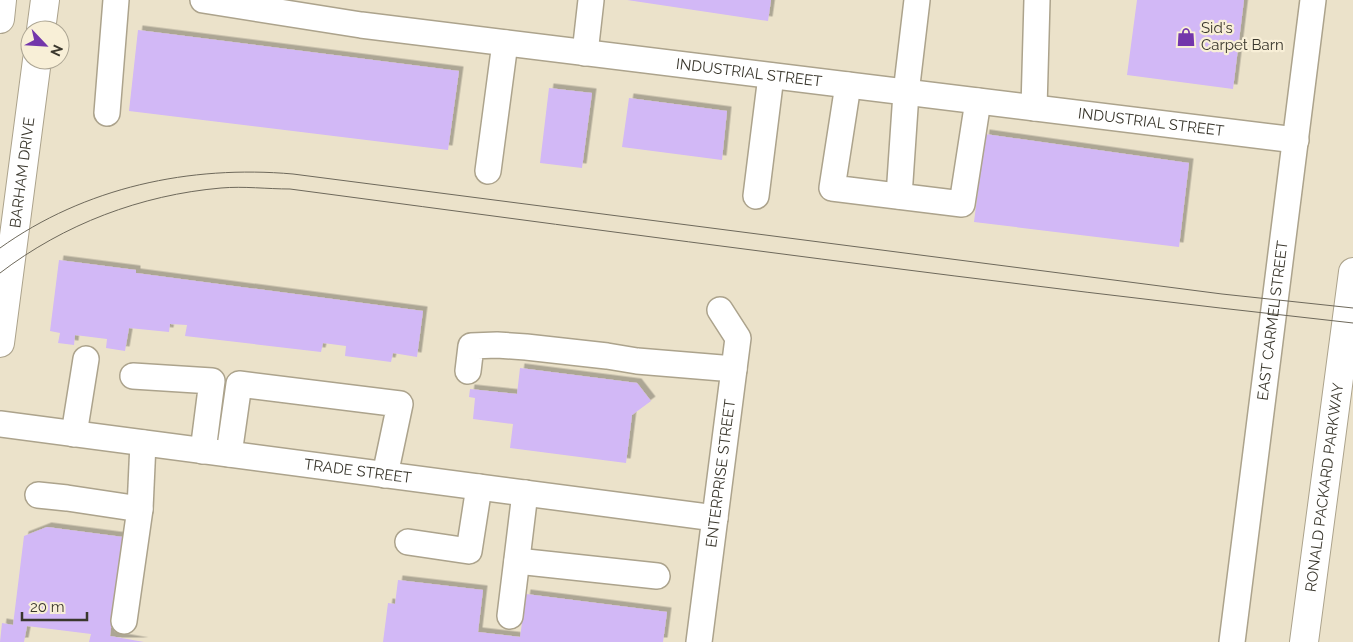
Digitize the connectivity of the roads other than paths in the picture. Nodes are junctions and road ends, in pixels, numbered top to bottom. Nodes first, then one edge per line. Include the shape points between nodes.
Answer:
1 (2, 0) edge
2 (45, 0) edge
3 (116, 0) edge
4 (203, 0) edge
5 (591, 0) edge
6 (917, 0) edge
7 (1037, 0) edge
8 (1313, 0) edge
9 (0, 19) edge
10 (42, 20) edge
11 (505, 43) junction
12 (585, 53) junction
13 (36, 70) edge
14 (771, 76) junction
15 (848, 85) junction
16 (906, 93) junction
17 (978, 101) junction
18 (1034, 108) junction
19 (106, 113) dead end
20 (1296, 140) junction
21 (488, 171) dead end
22 (756, 196) dead end
23 (899, 196) junction
24 (1353, 272) edge
25 (720, 310) dead end
26 (0, 343) edge
27 (86, 359) dead end
28 (734, 370) junction
29 (468, 372) dead end
30 (133, 376) dead end
31 (0, 424) edge
32 (74, 434) junction
33 (143, 443) junction
34 (203, 451) junction
35 (229, 454) junction
36 (385, 475) junction
37 (479, 487) junction
38 (525, 493) junction
39 (38, 495) dead end
40 (140, 508) junction
41 (716, 518) junction
42 (408, 542) dead end
43 (516, 561) junction
44 (657, 576) dead end
45 (510, 616) dead end
46 (124, 621) dead end
47 (699, 642) edge
48 (1232, 642) edge
49 (1304, 642) edge

1 - 9 main road
2 - 10 main road
3 - 19 street
4 - 11 street, INDUSTRIAL STREET via 360,25
5 - 12 street
6 - 16 street
7 - 18 street
8 - 20 street, EAST CARMEL STREET
11 - 12 street, INDUSTRIAL STREET
11 - 21 street
12 - 14 street, INDUSTRIAL STREET
13 - 26 main road, BARHAM DRIVE
14 - 15 street, INDUSTRIAL STREET
14 - 22 street
15 - 16 street, INDUSTRIAL STREET
15 - 23 street via 832,188
16 - 17 street, INDUSTRIAL STREET
16 - 23 street
17 - 18 street, INDUSTRIAL STREET
17 - 23 street via 962,204
18 - 20 street, INDUSTRIAL STREET
20 - 48 street, EAST CARMEL STREET
24 - 49 main road, RONALD PACKARD PARKWAY
25 - 28 street, ENTERPRISE STREET via 738,338
27 - 32 street
28 - 29 street via 497,345 470,346
28 - 41 street, ENTERPRISE STREET
30 - 34 street via 212,381
31 - 32 street, TRADE STREET
32 - 33 street, TRADE STREET
33 - 34 street, TRADE STREET
33 - 40 street
34 - 35 street, TRADE STREET
35 - 36 street, TRADE STREET
35 - 36 street via 239,384 400,404
36 - 37 street, TRADE STREET
37 - 38 street, TRADE STREET
37 - 42 street via 469,551
38 - 41 street, TRADE STREET
38 - 43 street
39 - 40 street
40 - 46 street
41 - 47 street, ENTERPRISE STREET
43 - 44 street
43 - 45 street

